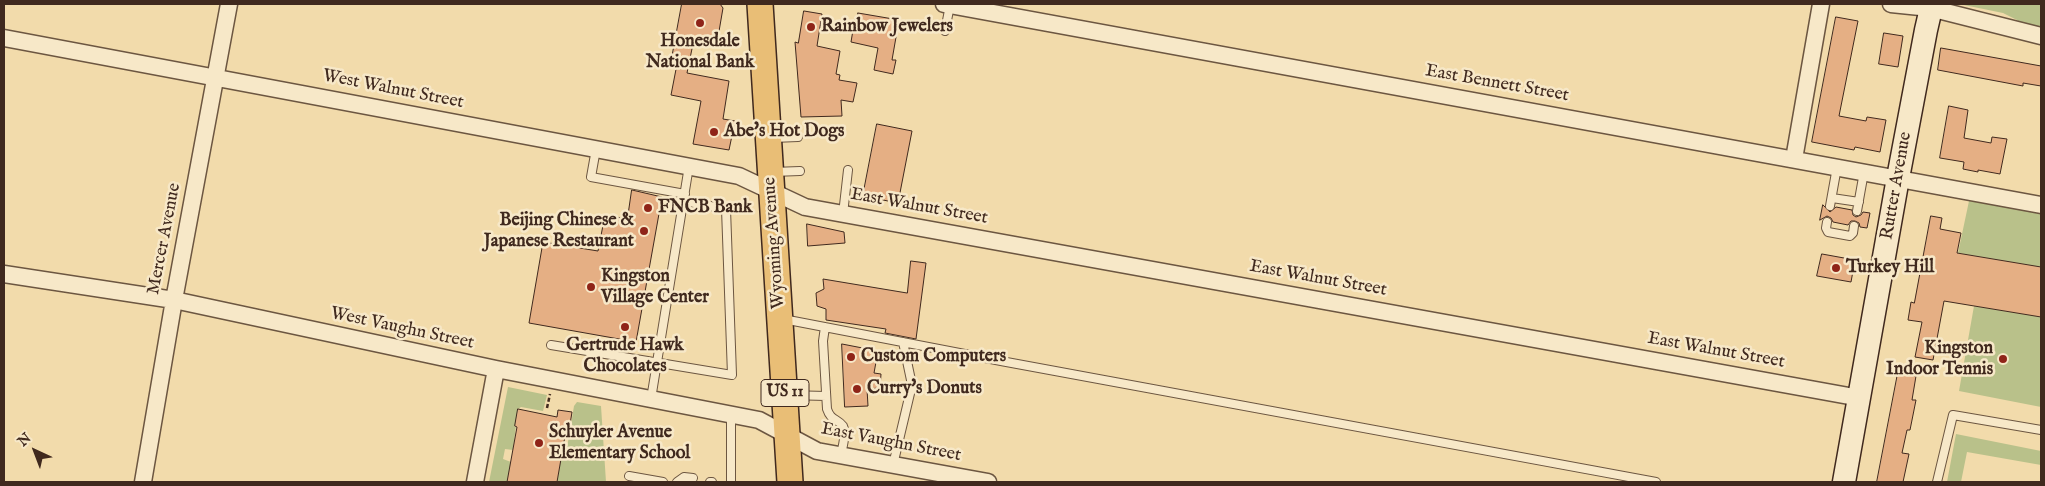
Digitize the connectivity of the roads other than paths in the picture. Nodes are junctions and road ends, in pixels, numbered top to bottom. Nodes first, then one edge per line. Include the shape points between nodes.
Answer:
1 (230, 4) edge
2 (760, 4) edge
3 (947, 4) edge
4 (1821, 4) edge
5 (1892, 4) edge
6 (1931, 5) edge
7 (999, 9) edge
8 (944, 31) dead end
9 (2041, 36) edge
10 (4, 38) edge
11 (216, 78) junction
12 (798, 136) dead end
13 (769, 138) junction
14 (596, 149) junction
15 (1794, 159) junction
16 (689, 166) junction
17 (1837, 167) junction
18 (848, 170) dead end
19 (800, 171) dead end
20 (1864, 172) junction
21 (1898, 178) junction
22 (771, 181) junction
23 (684, 198) junction
24 (1859, 202) junction
25 (2041, 205) edge
26 (1857, 211) dead end
27 (843, 214) junction
28 (1828, 222) dead end
29 (1854, 226) dead end
30 (4, 274) edge
31 (174, 300) junction
32 (780, 319) junction
33 (825, 327) junction
34 (903, 342) junction
35 (551, 346) dead end
36 (657, 362) junction
37 (496, 369) junction
38 (785, 395) junction
39 (826, 396) junction
40 (1860, 398) junction
41 (651, 399) junction
42 (731, 414) junction
43 (2041, 430) edge
44 (788, 435) junction
45 (840, 455) junction
46 (893, 465) junction
47 (629, 476) dead end
48 (693, 478) dead end
49 (144, 482) edge
50 (475, 482) edge
51 (664, 482) edge
52 (677, 482) edge
53 (731, 482) edge
54 (790, 482) edge
55 (988, 482) edge
56 (1656, 482) edge
57 (1844, 482) edge
58 (1937, 482) edge

1 - 11 street, Mercer Avenue
2 - 13 main road, Wyoming Avenue / US 11
3 - 7 street, East Bennett Street
3 - 8 lane
4 - 15 street
5 - 6 street
6 - 9 street
6 - 21 main road, Rutter Avenue
7 - 15 street, East Bennett Street
10 - 11 street, West Walnut Street
11 - 14 street, West Walnut Street
11 - 31 street, Mercer Avenue
12 - 13 lane
13 - 22 main road, Wyoming Avenue / US 11
14 - 16 street, West Walnut Street
14 - 23 lane via 591,177
15 - 17 street, East Bennett Street
16 - 22 street, West Walnut Street
16 - 23 lane
17 - 20 street, East Bennett Street
17 - 24 lane via 1831,202
18 - 27 lane
19 - 22 lane
20 - 21 street, East Bennett Street
20 - 24 lane
21 - 25 street, East Bennett Street
21 - 40 main road, Rutter Avenue
22 - 27 street, East Walnut Street via 801,206
22 - 32 main road, Wyoming Avenue / US 11
23 - 36 lane
23 - 36 lane via 726,209 732,375
24 - 26 lane
27 - 40 street, East Walnut Street
28 - 29 lane via 1828,232 1850,236
30 - 31 street, West Vaughn Street
31 - 37 street, West Vaughn Street
31 - 49 street, Mercer Avenue
32 - 33 lane
32 - 38 main road, Wyoming Avenue / US 11
33 - 34 lane
33 - 39 lane
34 - 46 lane via 912,385
34 - 56 lane
35 - 36 lane
36 - 41 lane
37 - 41 street, West Vaughn Street
37 - 50 street
38 - 39 lane
38 - 44 main road, Wyoming Avenue / US 11
39 - 45 lane via 830,417 843,426 845,433
40 - 57 main road, Rutter Avenue
41 - 42 street, West Vaughn Street
42 - 44 street, West Vaughn Street via 759,420
42 - 53 lane
43 - 58 lane via 1953,415
44 - 45 street, East Vaughn Street via 817,451
44 - 54 main road, Wyoming Avenue / US 11
45 - 46 street, East Vaughn Street
46 - 55 street, East Vaughn Street
47 - 51 lane
48 - 52 lane via 684,477

